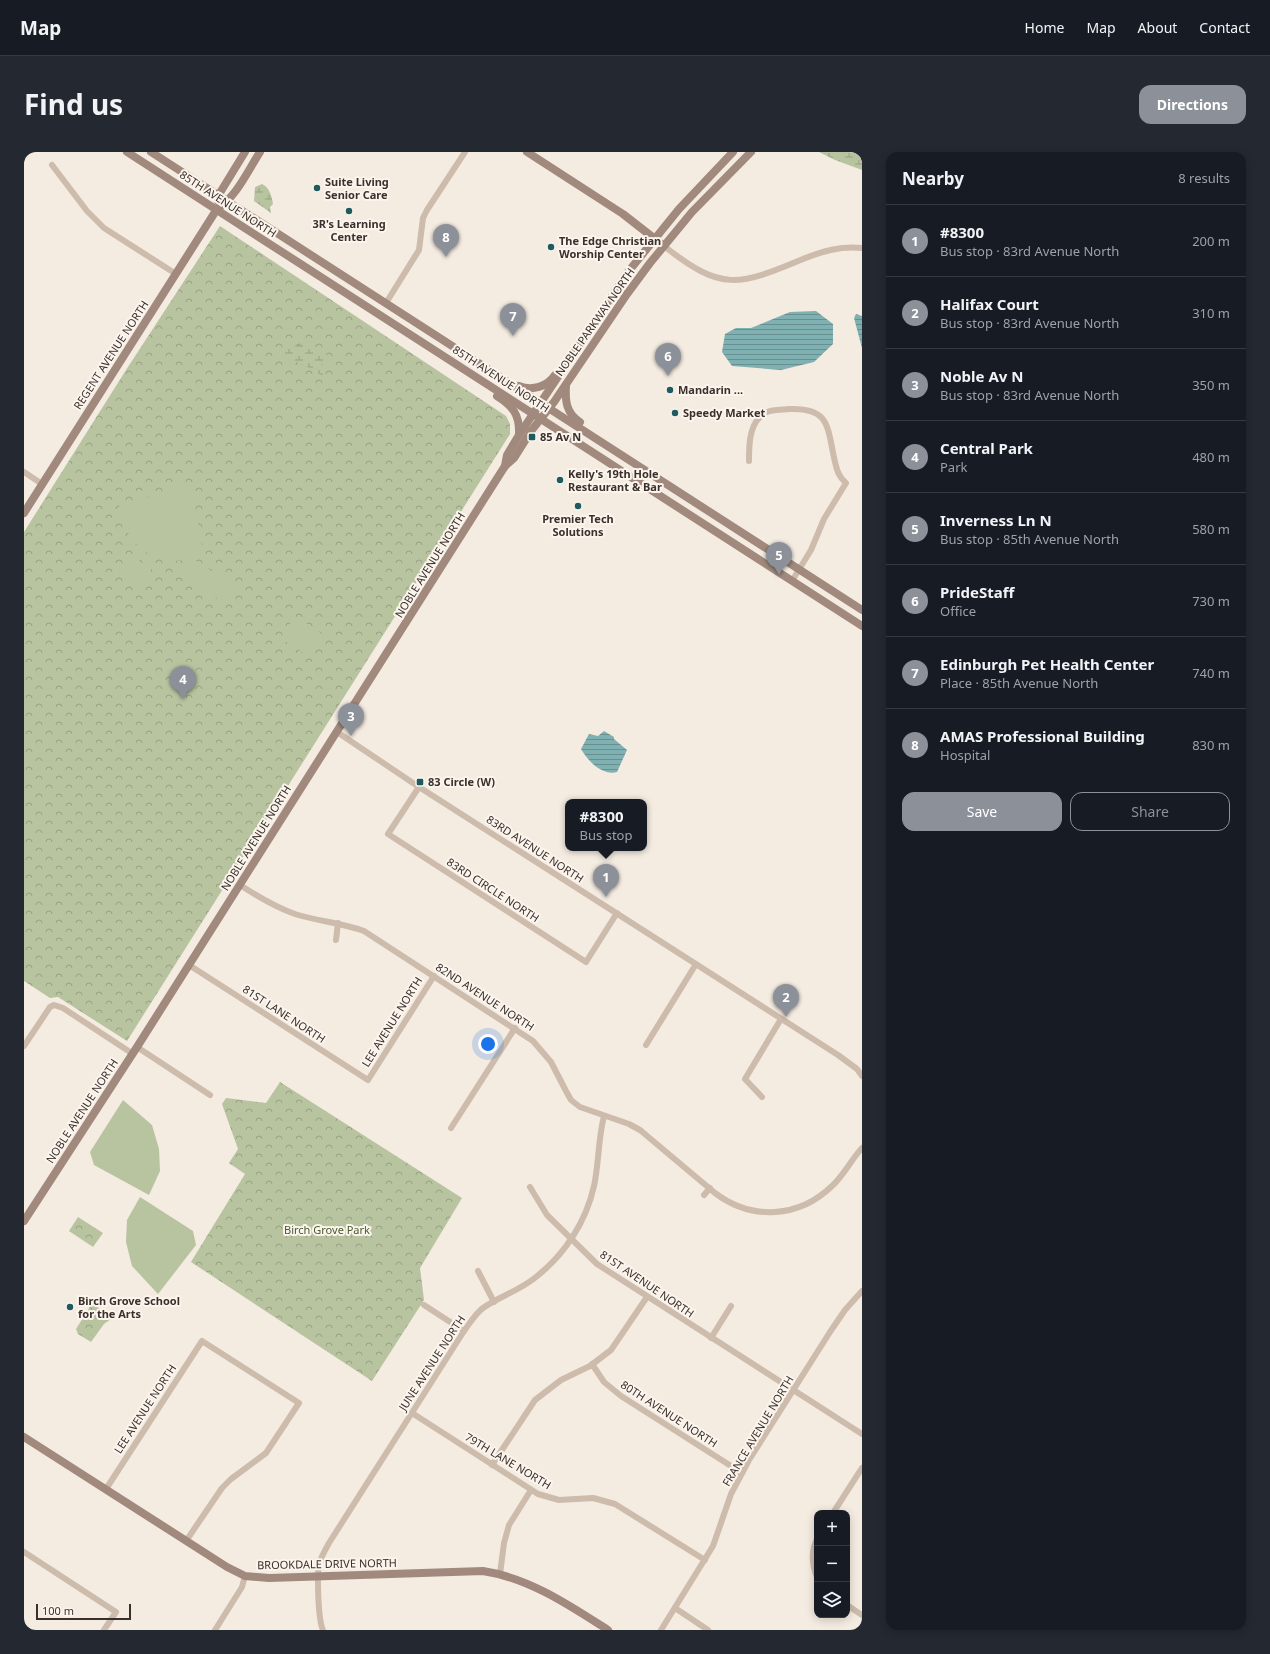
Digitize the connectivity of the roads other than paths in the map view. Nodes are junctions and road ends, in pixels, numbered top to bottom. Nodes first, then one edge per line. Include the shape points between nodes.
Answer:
1 (127, 152) edge
2 (150, 152) edge
3 (246, 152) edge
4 (260, 152) edge
5 (465, 152) edge
6 (733, 152) edge
7 (751, 152) edge
8 (529, 153) edge
9 (52, 165) dead end
10 (218, 196) junction
11 (228, 202) junction
12 (216, 210) junction
13 (654, 238) junction
14 (664, 246) junction
15 (862, 248) edge
16 (176, 274) junction
17 (386, 303) junction
18 (576, 350) junction
19 (439, 353) junction
20 (508, 382) junction
21 (566, 384) junction
22 (541, 403) junction
23 (549, 408) junction
24 (534, 414) junction
25 (542, 418) junction
26 (519, 435) junction
27 (749, 461) dead end
28 (506, 466) junction
29 (639, 467) junction
30 (24, 472) edge
31 (42, 484) junction
32 (24, 513) edge
33 (799, 570) junction
34 (792, 581) junction
35 (862, 610) edge
36 (862, 626) edge
37 (337, 732) junction
38 (419, 787) junction
39 (240, 885) junction
40 (617, 913) junction
41 (338, 923) junction
42 (336, 940) dead end
43 (696, 964) junction
44 (189, 965) junction
45 (434, 976) junction
46 (781, 1018) junction
47 (515, 1028) junction
48 (646, 1044) dead end
49 (24, 1046) edge
50 (135, 1050) junction
51 (862, 1076) edge
52 (368, 1080) joint
53 (210, 1095) dead end
54 (762, 1097) dead end
55 (604, 1116) junction
56 (451, 1128) dead end
57 (862, 1148) edge
58 (530, 1187) dead end
59 (710, 1188) junction
60 (704, 1195) dead end
61 (24, 1221) edge
62 (571, 1240) junction
63 (478, 1271) dead end
64 (862, 1291) edge
65 (647, 1297) junction
66 (494, 1302) junction
67 (424, 1305) dead end
68 (731, 1306) dead end
69 (464, 1331) junction
70 (711, 1338) junction
71 (592, 1364) junction
72 (793, 1390) junction
73 (412, 1413) junction
74 (862, 1434) edge
75 (24, 1437) edge
76 (492, 1465) junction
77 (862, 1468) edge
78 (742, 1473) junction
79 (106, 1489) junction
80 (531, 1490) junction
81 (835, 1510) edge
82 (186, 1541) junction
83 (814, 1550) edge
84 (24, 1552) edge
85 (705, 1560) junction
86 (814, 1569) edge
87 (500, 1574) junction
88 (245, 1576) junction
89 (318, 1577) junction
90 (850, 1607) edge
91 (675, 1608) junction
92 (862, 1615) edge
93 (104, 1630) edge
94 (215, 1630) edge
95 (323, 1630) edge
96 (608, 1630) edge
97 (661, 1630) edge
98 (708, 1630) edge

1 - 12 main road, 85TH AVENUE NORTH
2 - 10 main road, 85TH AVENUE NORTH
3 - 10 main road, REGENT AVENUE NORTH
4 - 11 main road, REGENT AVENUE NORTH
5 - 17 street via 427,210 423,218 419,250
6 - 13 main road, NOBLE PARKWAY NORTH
7 - 14 main road, NOBLE PARKWAY NORTH via 700,203
8 - 13 main road
9 - 16 street via 87,211 104,228
10 - 11 main road, 85TH AVENUE NORTH
10 - 12 main road, REGENT AVENUE NORTH
11 - 12 main road, REGENT AVENUE NORTH
11 - 17 main road, 85TH AVENUE NORTH
12 - 16 main road, REGENT AVENUE NORTH
12 - 19 main road, 85TH AVENUE NORTH
13 - 14 main road
13 - 18 main road, NOBLE PARKWAY NORTH via 613,292
14 - 15 street via 694,268 720,280 734,281 760,277 828,250 848,246
14 - 21 main road, NOBLE PARKWAY NORTH via 626,294
16 - 31 main road, REGENT AVENUE NORTH
17 - 20 main road, 85TH AVENUE NORTH
18 - 20 main road via 544,386 528,389
18 - 22 main road, NOBLE PARKWAY NORTH
19 - 24 main road, 85TH AVENUE NORTH
19 - 26 main road via 445,362 512,407 518,418
20 - 22 main road, 85TH AVENUE NORTH
21 - 23 main road, NOBLE PARKWAY NORTH
21 - 29 main road via 565,401 572,416 629,453
22 - 23 main road, 85TH AVENUE NORTH
22 - 24 main road, NOBLE PARKWAY NORTH
23 - 25 main road, NOBLE PARKWAY NORTH
23 - 29 main road, 85TH AVENUE NORTH
24 - 25 main road, 85TH AVENUE NORTH
24 - 26 main road, NOBLE AVENUE NORTH
25 - 28 main road, NOBLE AVENUE NORTH
25 - 34 main road, 85TH AVENUE NORTH
26 - 28 main road, NOBLE AVENUE NORTH via 508,455
27 - 33 street via 749,447 755,424 766,412 805,408 817,412 825,421 837,472 846,483 824,519
28 - 37 main road, NOBLE AVENUE NORTH
29 - 33 main road, 85TH AVENUE NORTH
30 - 31 street
31 - 32 main road, REGENT AVENUE NORTH
33 - 34 street
33 - 35 main road, 85TH AVENUE NORTH
34 - 36 main road, 85TH AVENUE NORTH
37 - 38 street, 83RD AVENUE NORTH
37 - 39 main road, NOBLE AVENUE NORTH
38 - 40 street, 83RD AVENUE NORTH
38 - 40 street, 83RD CIRCLE NORTH via 388,834 586,962
39 - 41 street, 82ND AVENUE NORTH via 295,914
39 - 44 main road, NOBLE AVENUE NORTH
40 - 43 street, 83RD AVENUE NORTH
41 - 42 street
41 - 45 street, 82ND AVENUE NORTH via 364,931
43 - 46 street, 83RD AVENUE NORTH
43 - 48 street
44 - 50 main road, NOBLE AVENUE NORTH
44 - 52 street, 81ST LANE NORTH
45 - 47 street, 82ND AVENUE NORTH
45 - 52 street, LEE AVENUE NORTH
46 - 51 street, 83RD AVENUE NORTH via 838,1055
46 - 54 street via 745,1079
47 - 55 street, 82ND AVENUE NORTH via 543,1051 572,1100 584,1110
47 - 56 street
49 - 50 street via 50,1007 54,1005
50 - 53 street
50 - 61 main road, NOBLE AVENUE NORTH
55 - 59 street, 82ND AVENUE NORTH via 640,1130
55 - 62 street, JUNE AVENUE NORTH via 594,1186
57 - 59 street, 82ND AVENUE NORTH via 832,1187 795,1209 782,1212 753,1212 726,1202
58 - 62 street, 81ST AVENUE NORTH via 547,1216
59 - 60 street
62 - 65 street, 81ST AVENUE NORTH via 597,1264
62 - 66 street, JUNE AVENUE NORTH via 558,1257 533,1279
63 - 66 street
64 - 72 street, FRANCE AVENUE NORTH via 842,1315
65 - 70 street, 81ST AVENUE NORTH
65 - 71 street via 614,1346
66 - 69 street, JUNE AVENUE NORTH via 482,1309
67 - 69 street
68 - 70 street
69 - 73 street, JUNE AVENUE NORTH
70 - 72 street, 81ST AVENUE NORTH
71 - 76 street via 561,1380 536,1400
71 - 78 street, 80TH AVENUE NORTH via 604,1382 621,1396
72 - 74 street, 81ST AVENUE NORTH
72 - 78 street, FRANCE AVENUE NORTH
73 - 76 street, 79TH LANE NORTH
73 - 89 street, JUNE AVENUE NORTH via 329,1542 319,1566
75 - 79 main road, BROOKDALE DRIVE NORTH
76 - 80 street, 79TH LANE NORTH
77 - 81 street
78 - 85 street, FRANCE AVENUE NORTH
79 - 82 main road, BROOKDALE DRIVE NORTH
79 - 82 street, LEE AVENUE NORTH via 202,1341 299,1403 266,1453 222,1488
80 - 85 street, 79TH LANE NORTH via 559,1500 593,1498 615,1504
80 - 87 street via 509,1525
82 - 88 main road, BROOKDALE DRIVE NORTH
83 - 86 street
84 - 93 street via 116,1612
85 - 91 street, FRANCE AVENUE NORTH
87 - 89 main road, BROOKDALE DRIVE NORTH via 466,1571
87 - 96 main road, BROOKDALE DRIVE NORTH via 531,1585
88 - 89 main road, BROOKDALE DRIVE NORTH
88 - 94 street via 242,1587
89 - 95 street, JUNE AVENUE NORTH
90 - 92 street
91 - 97 street, FRANCE AVENUE NORTH
91 - 98 street

